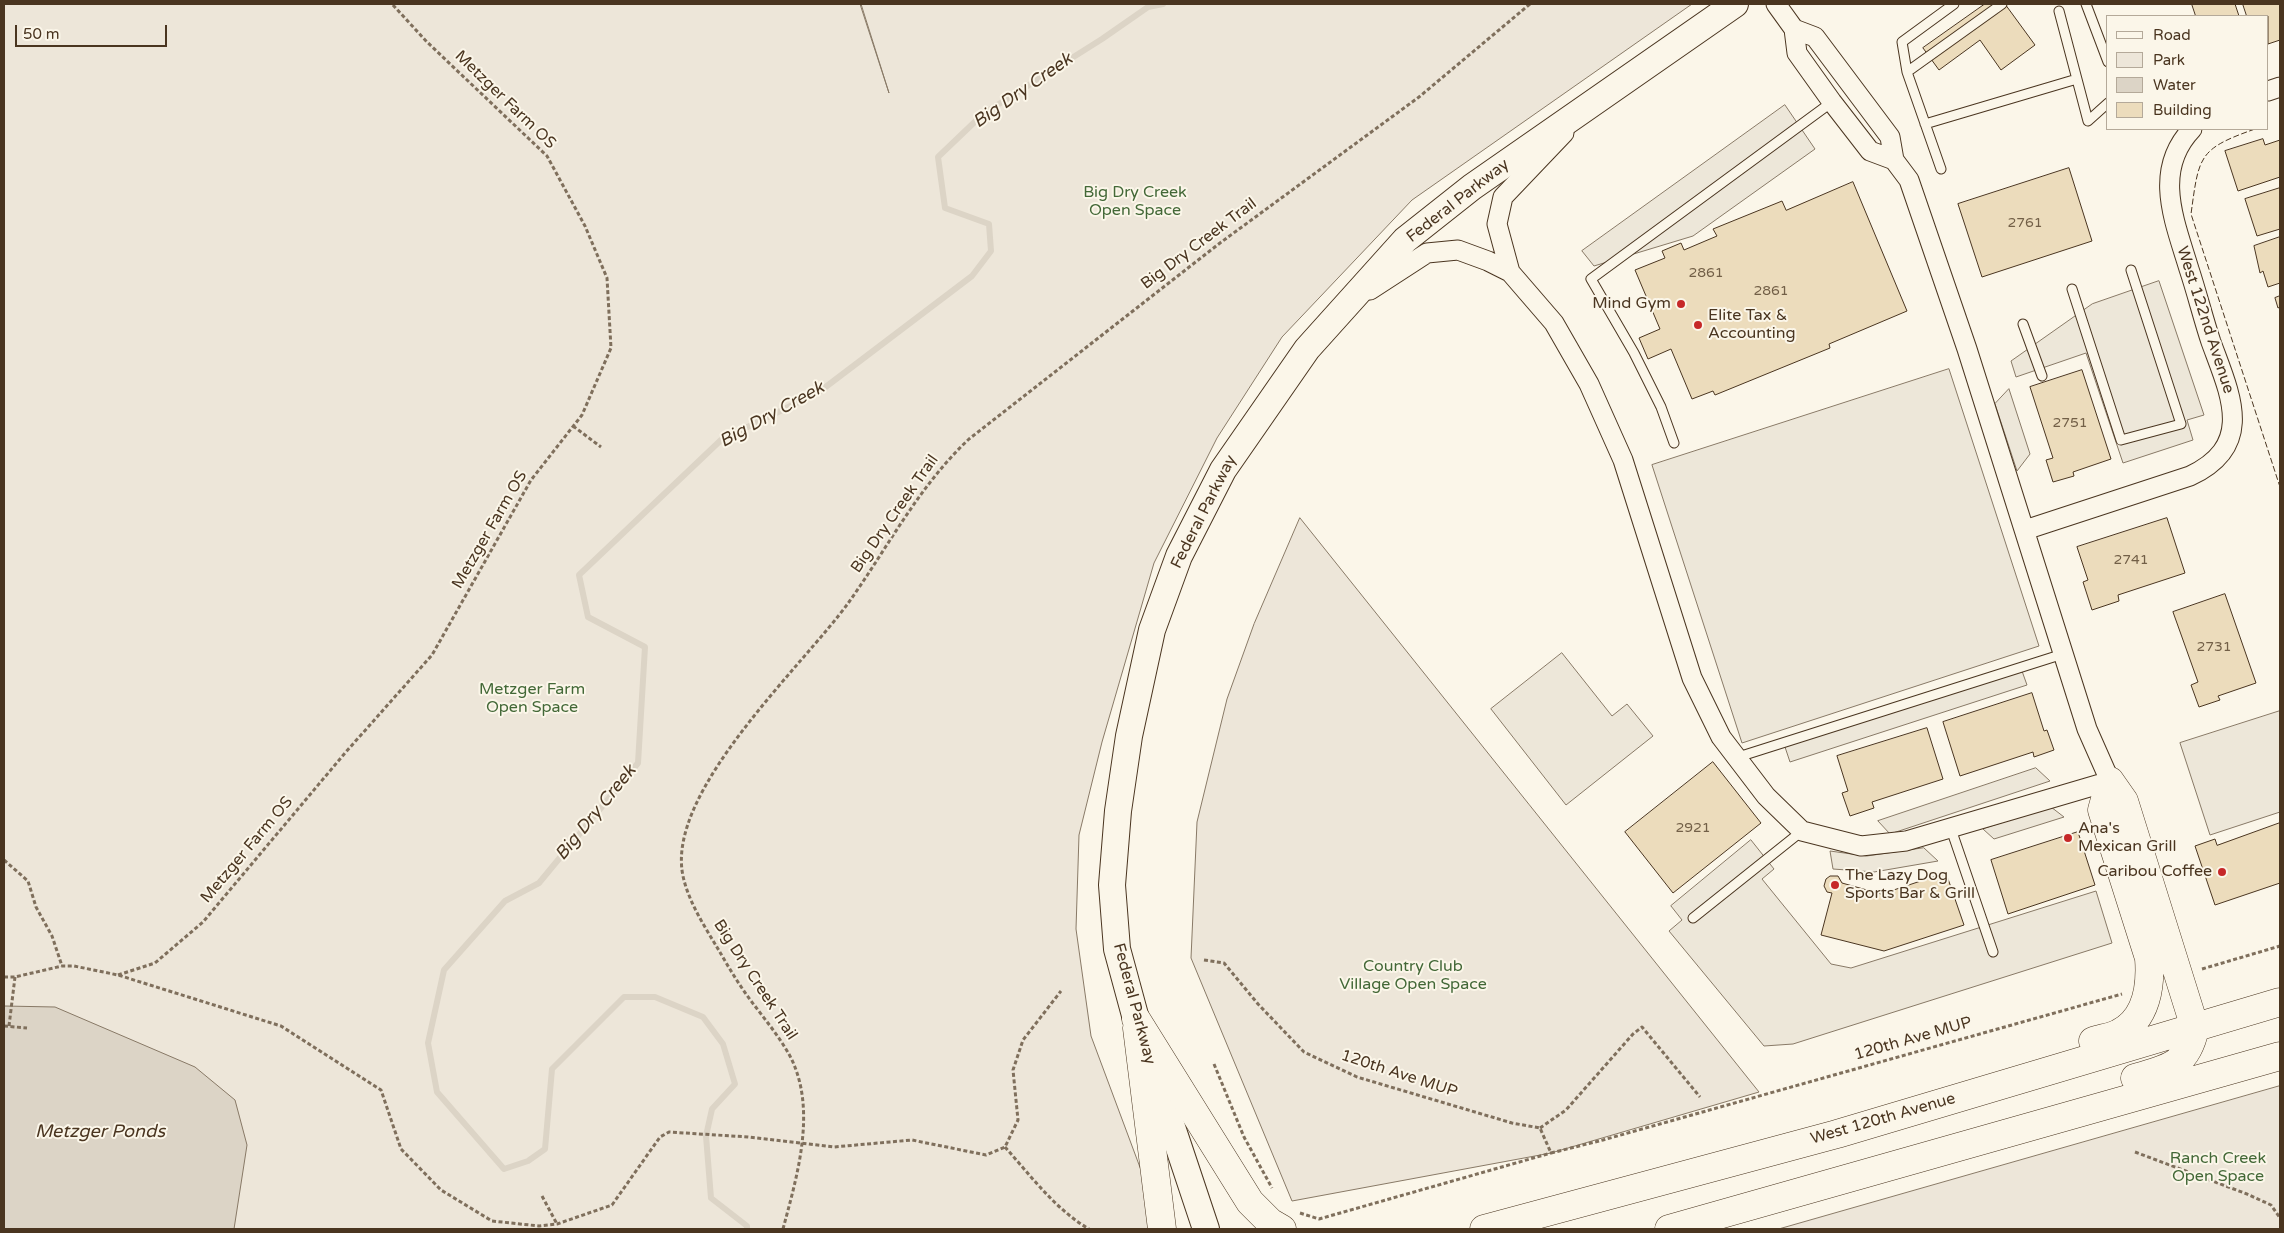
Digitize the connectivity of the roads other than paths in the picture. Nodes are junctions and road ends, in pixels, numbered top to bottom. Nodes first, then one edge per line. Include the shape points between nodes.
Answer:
1 (1736, 4) edge
2 (1776, 4) edge
3 (1954, 4) edge
4 (2002, 4) edge
5 (2086, 4) edge
6 (2059, 12) dead end
7 (1794, 29) junction
8 (2106, 57) edge
9 (1907, 72) junction
10 (2077, 80) junction
11 (1832, 102) junction
12 (1590, 105) junction
13 (2106, 105) edge
14 (1925, 124) junction
15 (2191, 130) edge
16 (1894, 160) junction
17 (1941, 169) dead end
18 (2131, 270) dead end
19 (1510, 272) junction
20 (2072, 289) dead end
21 (1338, 312) junction
22 (2023, 324) dead end
23 (2042, 376) dead end
24 (1674, 443) dead end
25 (2025, 530) junction
26 (2063, 654) junction
27 (1735, 758) junction
28 (2110, 781) junction
29 (1951, 829) junction
30 (1802, 830) junction
31 (1693, 918) dead end
32 (1993, 952) dead end
33 (2280, 1002) edge
34 (1136, 1019) junction
35 (2195, 1028) junction
36 (2280, 1056) edge
37 (1837, 1134) junction
38 (1908, 1162) junction
39 (1823, 1187) junction
40 (1289, 1221) edge
41 (1162, 1229) edge
42 (1206, 1229) edge
43 (1484, 1229) edge
44 (1669, 1229) edge
45 (1723, 1229) edge

1 - 12 main road, Federal Parkway
2 - 7 street
3 - 9 lane via 1902,42
4 - 9 lane
5 - 8 lane
6 - 10 lane
7 - 11 street via 1797,53
7 - 16 street via 1815,37 1890,137
9 - 14 lane
10 - 13 lane via 2088,121
10 - 14 lane
11 - 16 street via 1870,151
11 - 24 lane via 1591,280 1634,353 1661,407
12 - 19 street via 1503,197 1497,224
12 - 21 main road, Federal Parkway via 1472,188 1405,240
14 - 17 lane
15 - 25 street, West 122nd Avenue via 2172,162 2169,190 2172,215 2211,341 2230,390 2230,436 2222,452 2203,470 2190,476
16 - 25 street via 1909,180 1921,210
18 - 20 lane via 2181,424 2122,440
19 - 21 street via 1458,250 1428,253
19 - 27 street via 1554,323 1589,384 1623,460 1692,678
21 - 34 main road, Federal Parkway via 1306,349 1223,470 1179,556 1152,630 1129,736 1112,885 1117,949
22 - 23 lane
25 - 26 street
26 - 27 lane
26 - 28 street via 2086,728
27 - 30 street via 1766,796
28 - 29 street
28 - 35 main road via 2124,801
28 - 37 main road via 2102,810 2149,958 2149,987 2139,1015 2118,1034 1906,1095
29 - 30 street via 1906,841 1861,846
29 - 32 lane
30 - 31 lane
33 - 35 main road, West 120th Avenue
34 - 40 main road via 1250,1202 1270,1222
34 - 41 main road
34 - 42 main road, Federal Parkway
35 - 37 main road, West 120th Avenue
35 - 38 main road via 2191,1045 2183,1058 2170,1068 1991,1119
36 - 38 main road
37 - 43 main road, West 120th Avenue
38 - 39 main road
39 - 44 main road
39 - 45 main road

